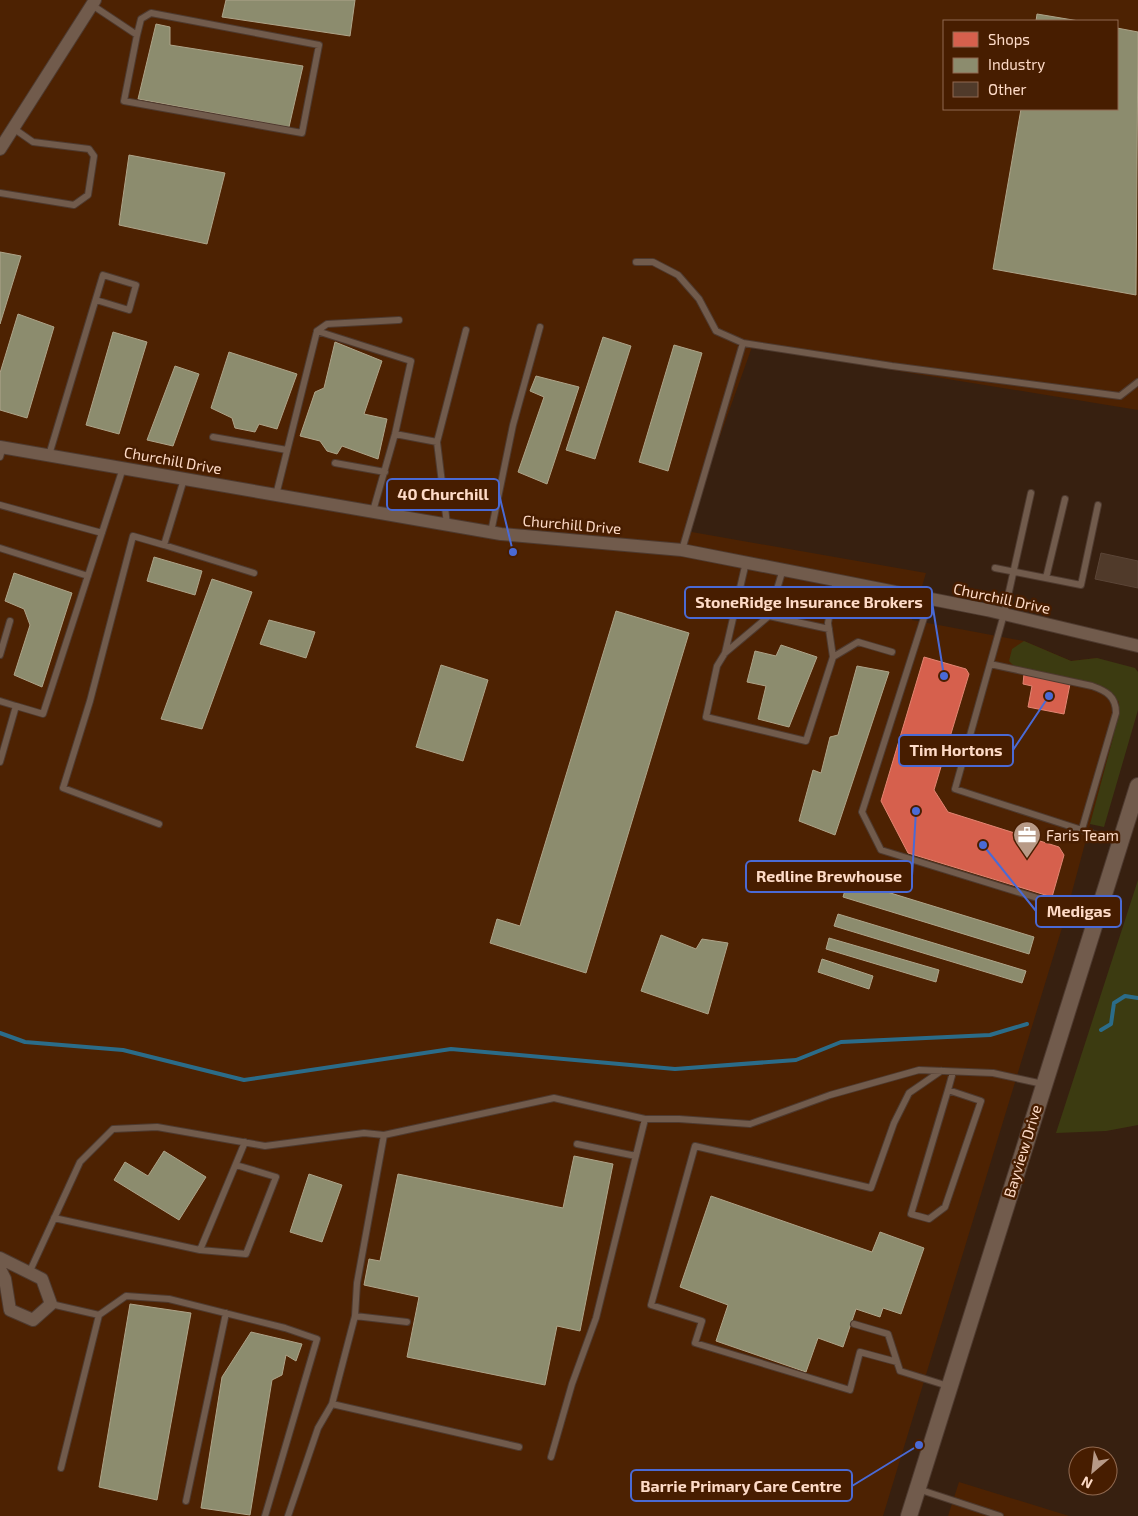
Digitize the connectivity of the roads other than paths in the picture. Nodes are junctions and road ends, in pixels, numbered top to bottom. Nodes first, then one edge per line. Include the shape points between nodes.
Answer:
1 (93, 3) edge
2 (137, 35) junction
3 (13, 128) junction
4 (0, 148) edge
5 (0, 193) edge
6 (636, 262) dead end
7 (96, 300) junction
8 (399, 320) dead end
9 (540, 327) dead end
10 (466, 330) dead end
11 (317, 331) junction
12 (743, 343) junction
13 (1138, 382) edge
14 (396, 434) junction
15 (213, 437) dead end
16 (437, 442) junction
17 (1, 450) edge
18 (287, 450) junction
19 (49, 456) junction
20 (335, 463) dead end
21 (122, 468) junction
22 (384, 472) junction
23 (184, 479) junction
24 (1031, 493) dead end
25 (276, 494) junction
26 (1065, 499) dead end
27 (0, 505) edge
28 (1098, 505) dead end
29 (373, 511) junction
30 (447, 524) junction
31 (491, 532) junction
32 (102, 533) junction
33 (164, 545) junction
34 (0, 548) edge
35 (682, 550) junction
36 (746, 562) junction
37 (995, 568) dead end
38 (783, 570) junction
39 (1014, 571) junction
40 (254, 573) dead end
41 (88, 576) junction
42 (1046, 578) junction
43 (836, 580) junction
44 (930, 599) junction
45 (1004, 614) junction
46 (769, 616) junction
47 (10, 621) dead end
48 (829, 629) junction
49 (1138, 646) edge
50 (892, 652) dead end
51 (725, 653) junction
52 (0, 654) edge
53 (833, 657) junction
54 (990, 664) junction
55 (0, 702) edge
56 (16, 706) junction
57 (0, 762) edge
58 (1138, 786) edge
59 (159, 824) dead end
60 (1082, 829) junction
61 (1120, 843) junction
62 (1098, 916) junction
63 (942, 1071) junction
64 (953, 1072) junction
65 (1043, 1084) junction
66 (948, 1090) junction
67 (645, 1119) junction
68 (384, 1135) junction
69 (245, 1142) junction
70 (577, 1144) dead end
71 (636, 1156) junction
72 (236, 1165) junction
73 (54, 1218) junction
74 (200, 1250) junction
75 (0, 1258) edge
76 (0, 1269) edge
77 (29, 1273) junction
78 (51, 1304) junction
79 (226, 1313) junction
80 (100, 1315) junction
81 (355, 1316) junction
82 (407, 1322) dead end
83 (854, 1324) dead end
84 (898, 1362) junction
85 (949, 1387) junction
86 (332, 1404) junction
87 (520, 1447) dead end
88 (551, 1457) dead end
89 (61, 1468) dead end
90 (917, 1489) junction
91 (186, 1501) dead end
92 (265, 1516) edge
93 (288, 1516) edge
94 (909, 1516) edge
95 (1000, 1516) edge

1 - 2 lane
1 - 3 street
2 - 2 lane via 124,101 302,133 319,45 151,13 141,20
3 - 4 street
3 - 5 lane via 33,142 89,149 94,156 88,195 74,206
6 - 12 lane via 653,262 678,275 699,299 716,330
7 - 7 lane via 103,275 136,286 129,310
7 - 19 lane
8 - 11 lane via 327,324
9 - 31 lane via 514,425
10 - 16 lane
11 - 14 lane via 411,361
11 - 18 lane
12 - 13 lane via 1120,396
12 - 35 lane
14 - 16 lane
14 - 22 lane
15 - 18 lane
16 - 30 lane
17 - 19 street, Churchill Drive
18 - 25 lane
19 - 21 street, Churchill Drive
20 - 22 lane
21 - 23 street, Churchill Drive
21 - 32 lane
22 - 29 lane
23 - 25 street, Churchill Drive
23 - 33 lane
24 - 39 lane
25 - 29 street, Churchill Drive
26 - 42 lane
27 - 32 lane
28 - 42 lane via 1081,585
29 - 30 street, Churchill Drive
30 - 31 street, Churchill Drive
31 - 35 street, Churchill Drive
32 - 41 lane
33 - 40 lane
33 - 59 lane via 134,536 63,788
34 - 41 lane
35 - 36 street, Churchill Drive
36 - 38 street, Churchill Drive
36 - 51 lane
37 - 39 lane
38 - 43 street, Churchill Drive
38 - 46 lane
39 - 42 lane
39 - 45 lane
41 - 56 lane via 43,714
43 - 44 street, Churchill Drive
43 - 48 lane
44 - 45 street, Churchill Drive
44 - 62 lane via 862,812 881,850
45 - 49 street, Churchill Drive
45 - 54 lane
46 - 48 lane
46 - 51 lane
47 - 52 lane
48 - 53 lane
50 - 53 lane via 858,642
51 - 53 lane via 717,666 706,717 806,741
54 - 60 lane via 955,789
54 - 60 lane via 1092,686 1113,699 1116,713
55 - 56 lane
56 - 57 lane
58 - 61 street, Bayview Drive
60 - 61 lane
61 - 62 street, Bayview Drive
62 - 65 street, Bayview Drive
63 - 64 lane
63 - 67 lane via 919,1070 830,1095 750,1124
63 - 84 lane via 909,1093 894,1123 871,1188 695,1146 651,1305 702,1321 695,1343 850,1390 860,1352
64 - 65 lane via 992,1073
64 - 66 lane
65 - 85 street, Bayview Drive
66 - 66 lane via 911,1214 928,1219 946,1207 981,1101
67 - 68 lane via 554,1098
67 - 71 lane
68 - 69 lane via 364,1133 265,1146
68 - 81 lane
69 - 72 lane
69 - 73 lane via 157,1127 113,1129 80,1162
70 - 71 lane
71 - 88 lane via 596,1318 572,1384
72 - 74 lane
72 - 74 lane via 276,1177 246,1254
73 - 74 lane
73 - 77 lane
75 - 77 street
76 - 78 street via 5,1278 10,1310 33,1320
77 - 78 street via 42,1279
78 - 80 lane
79 - 80 lane via 170,1299 126,1296
79 - 91 lane
79 - 92 lane via 317,1339
80 - 89 lane
81 - 82 lane
81 - 86 lane
83 - 84 lane via 888,1334
84 - 85 lane via 900,1371
85 - 90 street, Bayview Drive
86 - 87 lane
86 - 93 lane via 318,1428
90 - 94 street, Bayview Drive
90 - 95 lane

